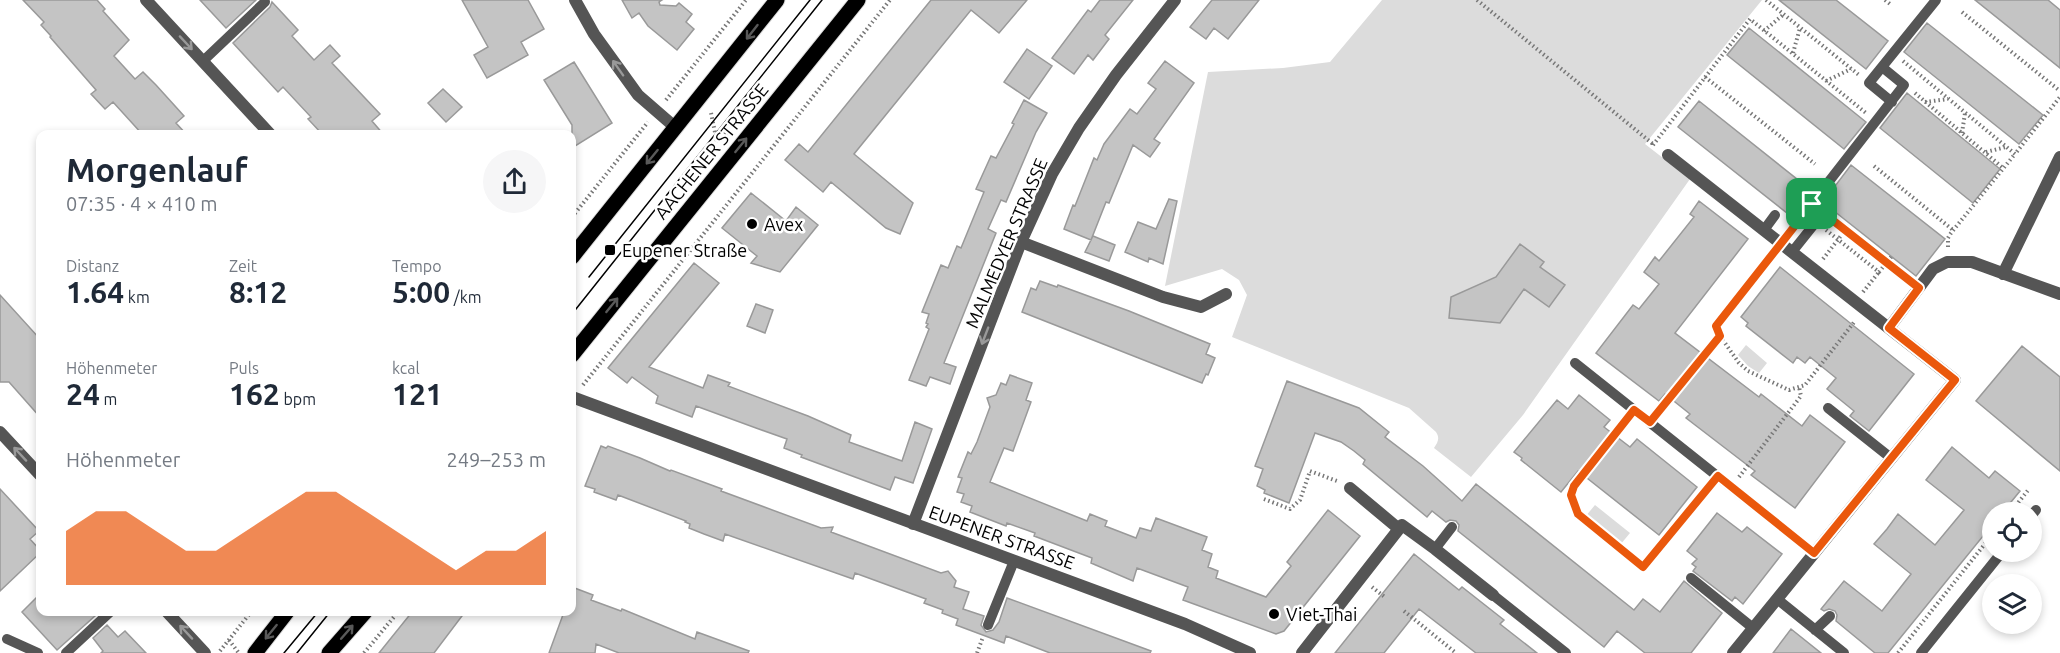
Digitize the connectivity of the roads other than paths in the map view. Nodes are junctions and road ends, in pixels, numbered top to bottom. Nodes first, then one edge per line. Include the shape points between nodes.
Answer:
1 (146, 0) edge
2 (575, 0) edge
3 (777, 0) edge
4 (858, 0) edge
5 (1175, 0) edge
6 (1936, 0) edge
7 (265, 2) dead end
8 (203, 61) junction
9 (1881, 67) junction
10 (1892, 102) junction
11 (675, 128) junction
12 (266, 130) edge
13 (1668, 155) road end
14 (2060, 157) edge
15 (1826, 210) road end
16 (1775, 215) dead end
17 (1764, 230) junction
18 (1021, 242) junction
19 (1781, 243) junction
20 (576, 252) edge
21 (1792, 252) junction
22 (2003, 274) junction
23 (1226, 294) dead end
24 (2060, 294) edge
25 (1889, 328) junction
26 (576, 350) edge
27 (1575, 363) dead end
28 (576, 398) edge
29 (1828, 408) dead end
30 (0, 432) edge
31 (1891, 458) junction
32 (36, 472) edge
33 (1350, 488) road end
34 (913, 524) junction
35 (1452, 527) dead end
36 (1399, 529) junction
37 (1435, 549) junction
38 (1814, 553) junction
39 (1014, 561) junction
40 (1994, 562) edge
41 (1691, 578) dead end
42 (1493, 595) joint
43 (1776, 599) junction
44 (106, 616) edge
45 (171, 616) edge
46 (284, 616) edge
47 (361, 616) edge
48 (1830, 616) dead end
49 (988, 625) dead end
50 (1753, 628) junction
51 (1815, 630) junction
52 (7, 639) dead end
53 (38, 653) edge
54 (66, 653) edge
55 (205, 653) edge
56 (255, 653) edge
57 (329, 653) edge
58 (1250, 653) edge
59 (1302, 653) edge
60 (1566, 653) edge
61 (1733, 653) edge
62 (1844, 653) edge
63 (1921, 653) edge

1 -> 8 street
11 -> 2 street via 638,95
3 -> 11 main road
26 -> 4 main road, AACHENER STRASSE
5 - 18 street, MALMEDYER STRASSE via 1078,128
6 - 9 lane
7 - 8 lane
8 - 12 street
9 - 10 lane via 1869,83
9 - 10 lane via 1904,85
10 - 19 lane
11 -> 20 main road
13 - 17 street
14 - 22 street
15 - 21 lane
16 - 17 lane
17 - 19 street
18 - 23 street via 1162,297 1201,307
18 -> 34 street, MALMEDYER STRASSE
19 - 21 street
21 - 25 street
22 - 24 street
22 - 25 street via 1972,262 1947,262 1933,269
25 - 31 street via 1955,380
27 - 38 lane
28 - 34 street, EUPENER STRASSE
29 - 31 lane
32 -> 30 street
31 - 38 street
33 - 36 street
34 - 39 street, EUPENER STRASSE
35 - 37 lane
36 - 37 street via 1402,525
36 - 59 street
37 - 42 street
38 - 43 street
39 - 49 lane
39 - 58 street, EUPENER STRASSE via 1185,624
40 - 63 lane
41 - 50 lane
42 - 60 lane
43 - 50 street
43 - 51 lane
44 - 54 lane
55 -> 45 street
46 -> 56 main road
57 -> 47 main road
48 - 51 lane
50 - 61 street
51 - 62 lane
52 - 53 lane

